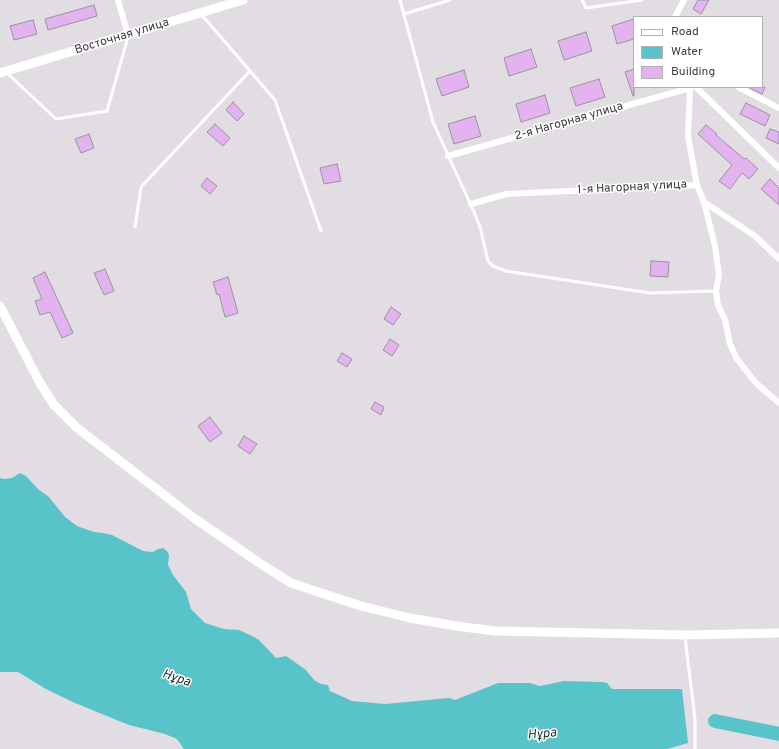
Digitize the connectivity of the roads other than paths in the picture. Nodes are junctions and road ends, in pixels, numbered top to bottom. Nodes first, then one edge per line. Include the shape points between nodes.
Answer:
1 (118, 0) edge
2 (243, 0) edge
3 (400, 0) edge
4 (450, 0) edge
5 (582, 0) edge
6 (642, 0) edge
7 (684, 0) edge
8 (200, 13) junction
9 (404, 14) junction
10 (676, 16) edge
11 (128, 35) junction
12 (250, 71) junction
13 (3, 72) edge
14 (688, 88) edge
15 (692, 88) edge
16 (693, 88) edge
17 (740, 88) edge
18 (779, 108) edge
19 (448, 156) junction
20 (779, 168) edge
21 (697, 185) junction
22 (704, 202) junction
23 (471, 204) junction
24 (135, 227) dead end
25 (320, 231) dead end
26 (779, 259) edge
27 (716, 291) junction
28 (0, 306) edge
29 (779, 404) edge
30 (779, 632) edge
31 (685, 635) junction
32 (695, 749) edge

1 - 11 street
2 - 8 street, Восточная улица
3 - 9 lane
4 - 9 lane
5 - 6 lane via 586,8
7 - 10 street
8 - 11 street, Восточная улица
8 - 12 lane
9 - 19 lane via 433,122
11 - 13 street, Восточная улица
11 - 13 lane via 107,111 56,119
12 - 24 lane via 141,187
12 - 25 lane via 275,100
14 - 19 street, 2-я Нагорная улица
15 - 21 street, 1-я Нагорная улица via 688,136
16 - 20 street
17 - 18 street
19 - 23 lane
21 - 22 street
21 - 23 street, 1-я Нагорная улица via 506,194
22 - 26 street via 755,236
22 - 27 street via 719,275
23 - 27 lane via 480,227 488,261 506,271 650,293
27 - 29 street via 730,344 737,358 756,383
28 - 31 street via 40,383 54,405 76,427 194,518 291,583 361,606 456,626 495,631
30 - 31 street
31 - 32 lane via 695,719

